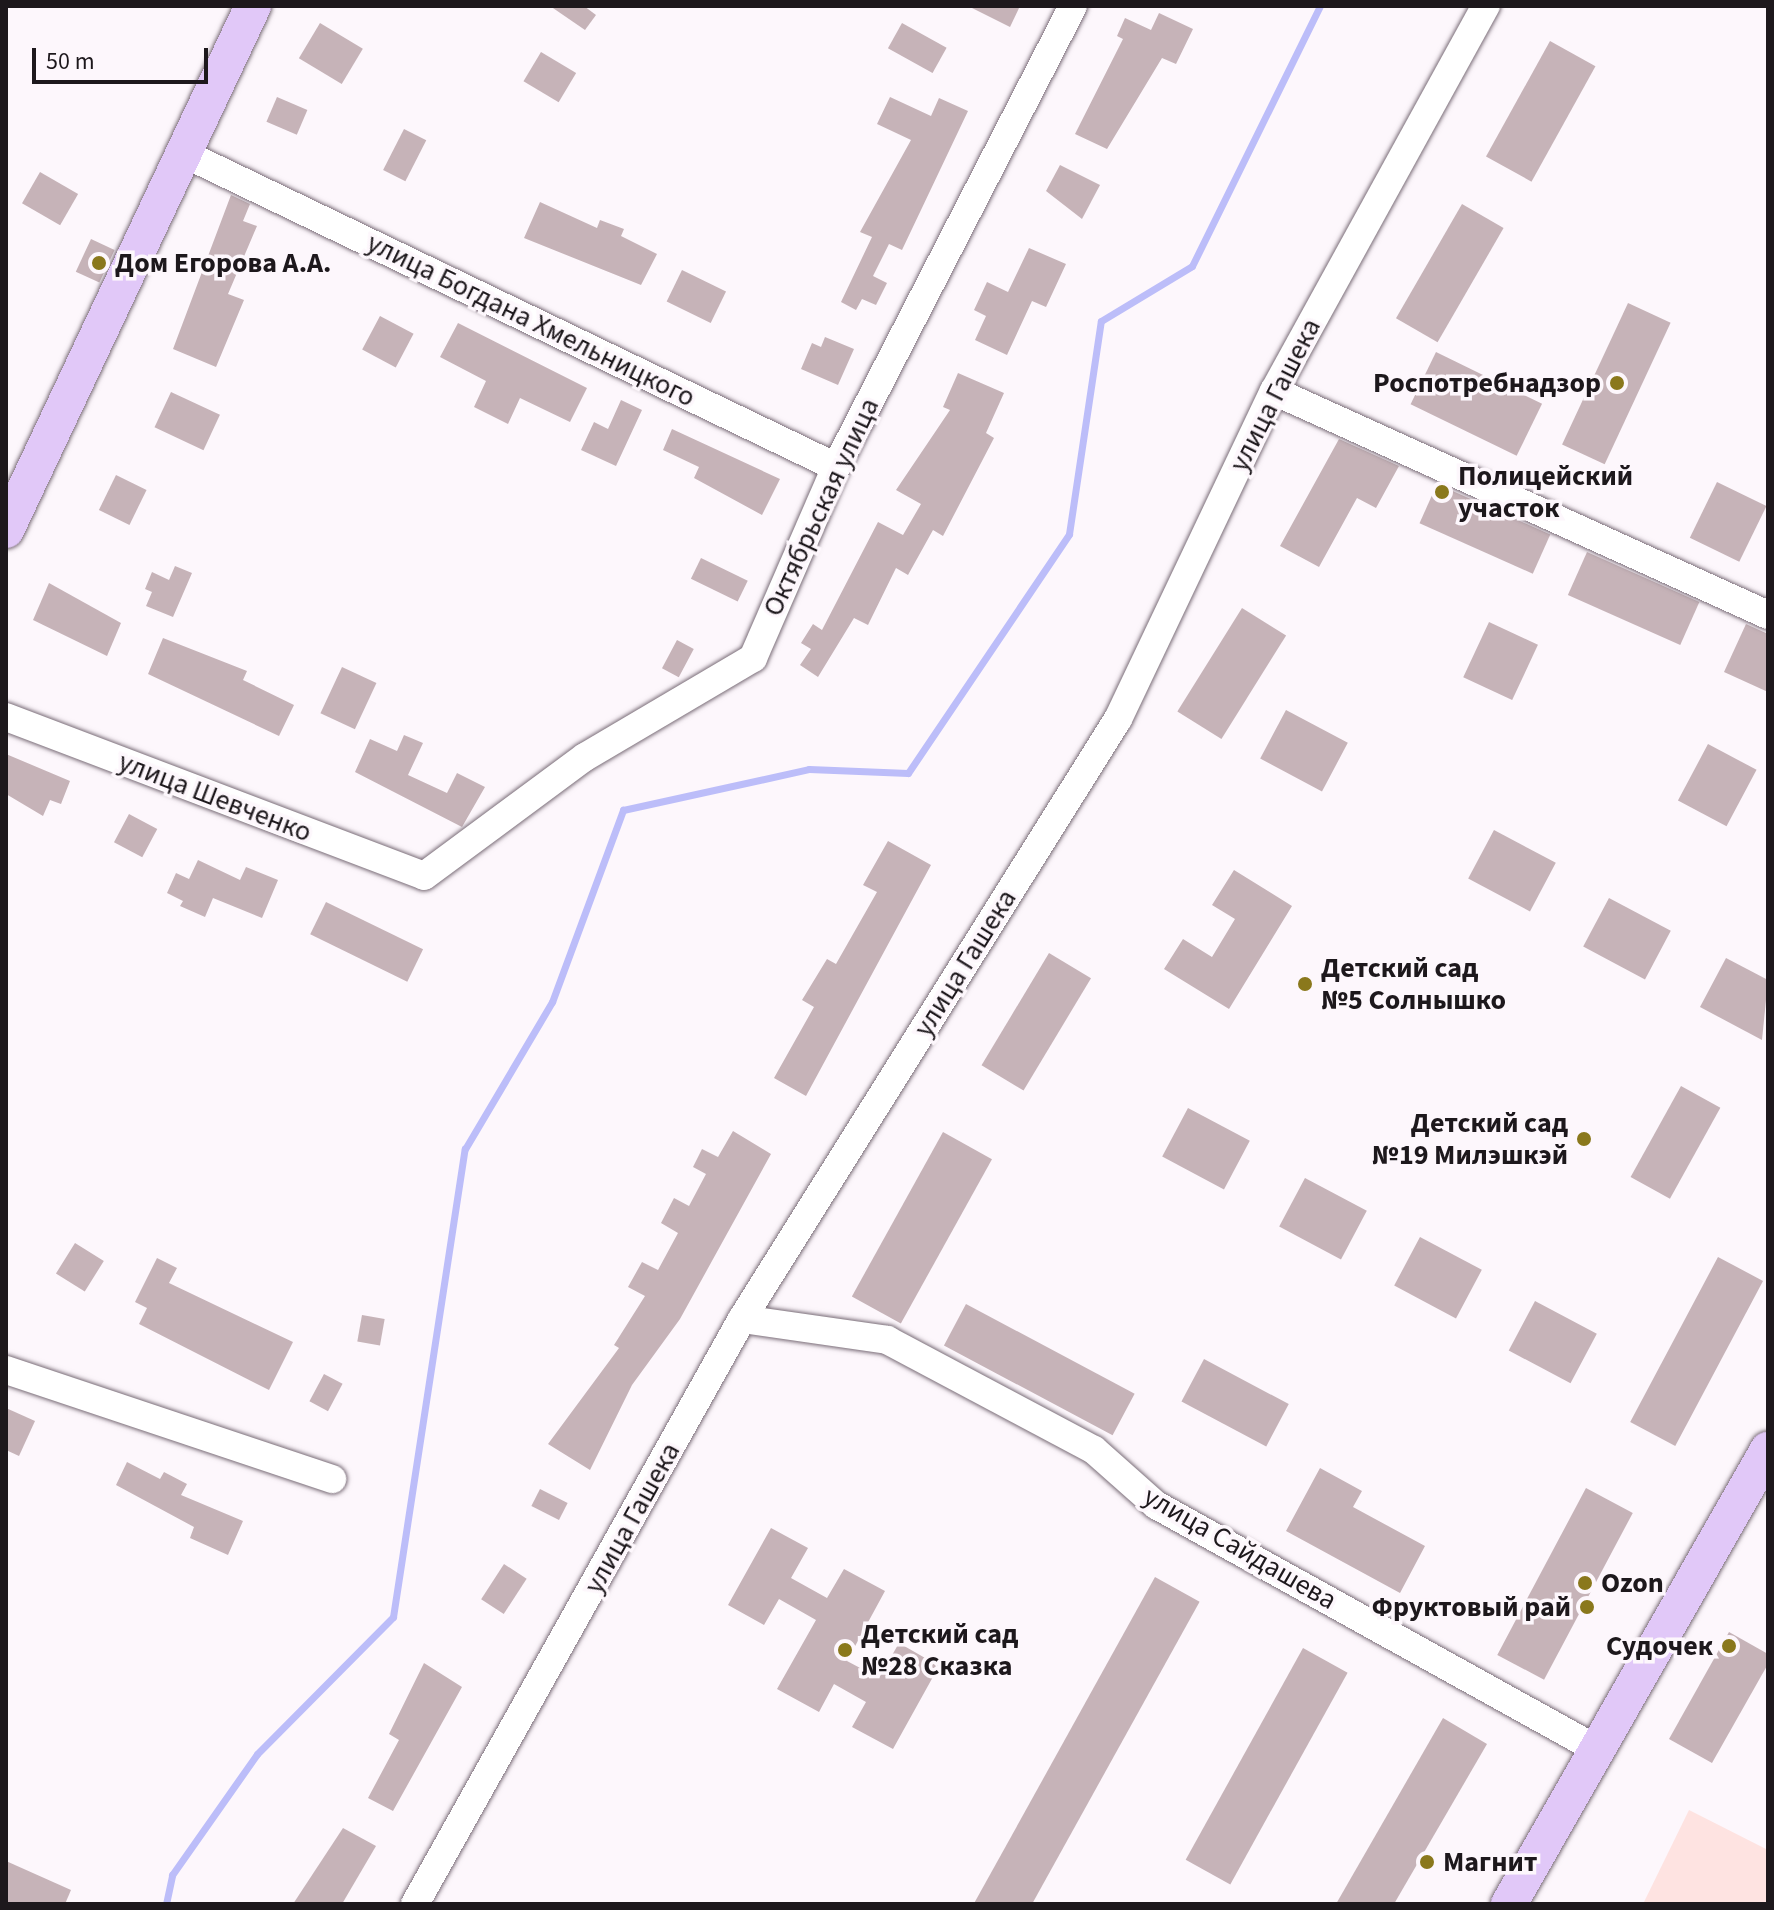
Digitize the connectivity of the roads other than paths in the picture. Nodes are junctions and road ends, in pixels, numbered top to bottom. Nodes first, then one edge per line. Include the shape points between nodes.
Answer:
1 (253, 6) edge
2 (1073, 6) edge
3 (1486, 6) edge
4 (183, 153) junction
5 (1274, 391) junction
6 (836, 467) junction
7 (6, 530) edge
8 (1768, 615) edge
9 (6, 717) edge
10 (424, 876) joint
11 (742, 1319) junction
12 (6, 1370) edge
13 (1768, 1450) edge
14 (332, 1479) dead end
15 (1600, 1751) junction
16 (415, 1904) edge
17 (1509, 1904) edge

1 - 4 main road
2 - 6 street, Октябрьская улица
3 - 5 street, улица Гашека
4 - 6 street, улица Богдана Хмельницкого
4 - 7 main road
5 - 8 street
5 - 11 street, улица Гашека via 1118,719
6 - 10 street, Октябрьская улица via 753,658 585,757
9 - 10 street, улица Шевченко
11 - 15 street, улица Сайдашева via 887,1340 1094,1450 1156,1505
11 - 16 street, улица Гашека
12 - 14 street
13 - 15 main road
15 - 17 main road

